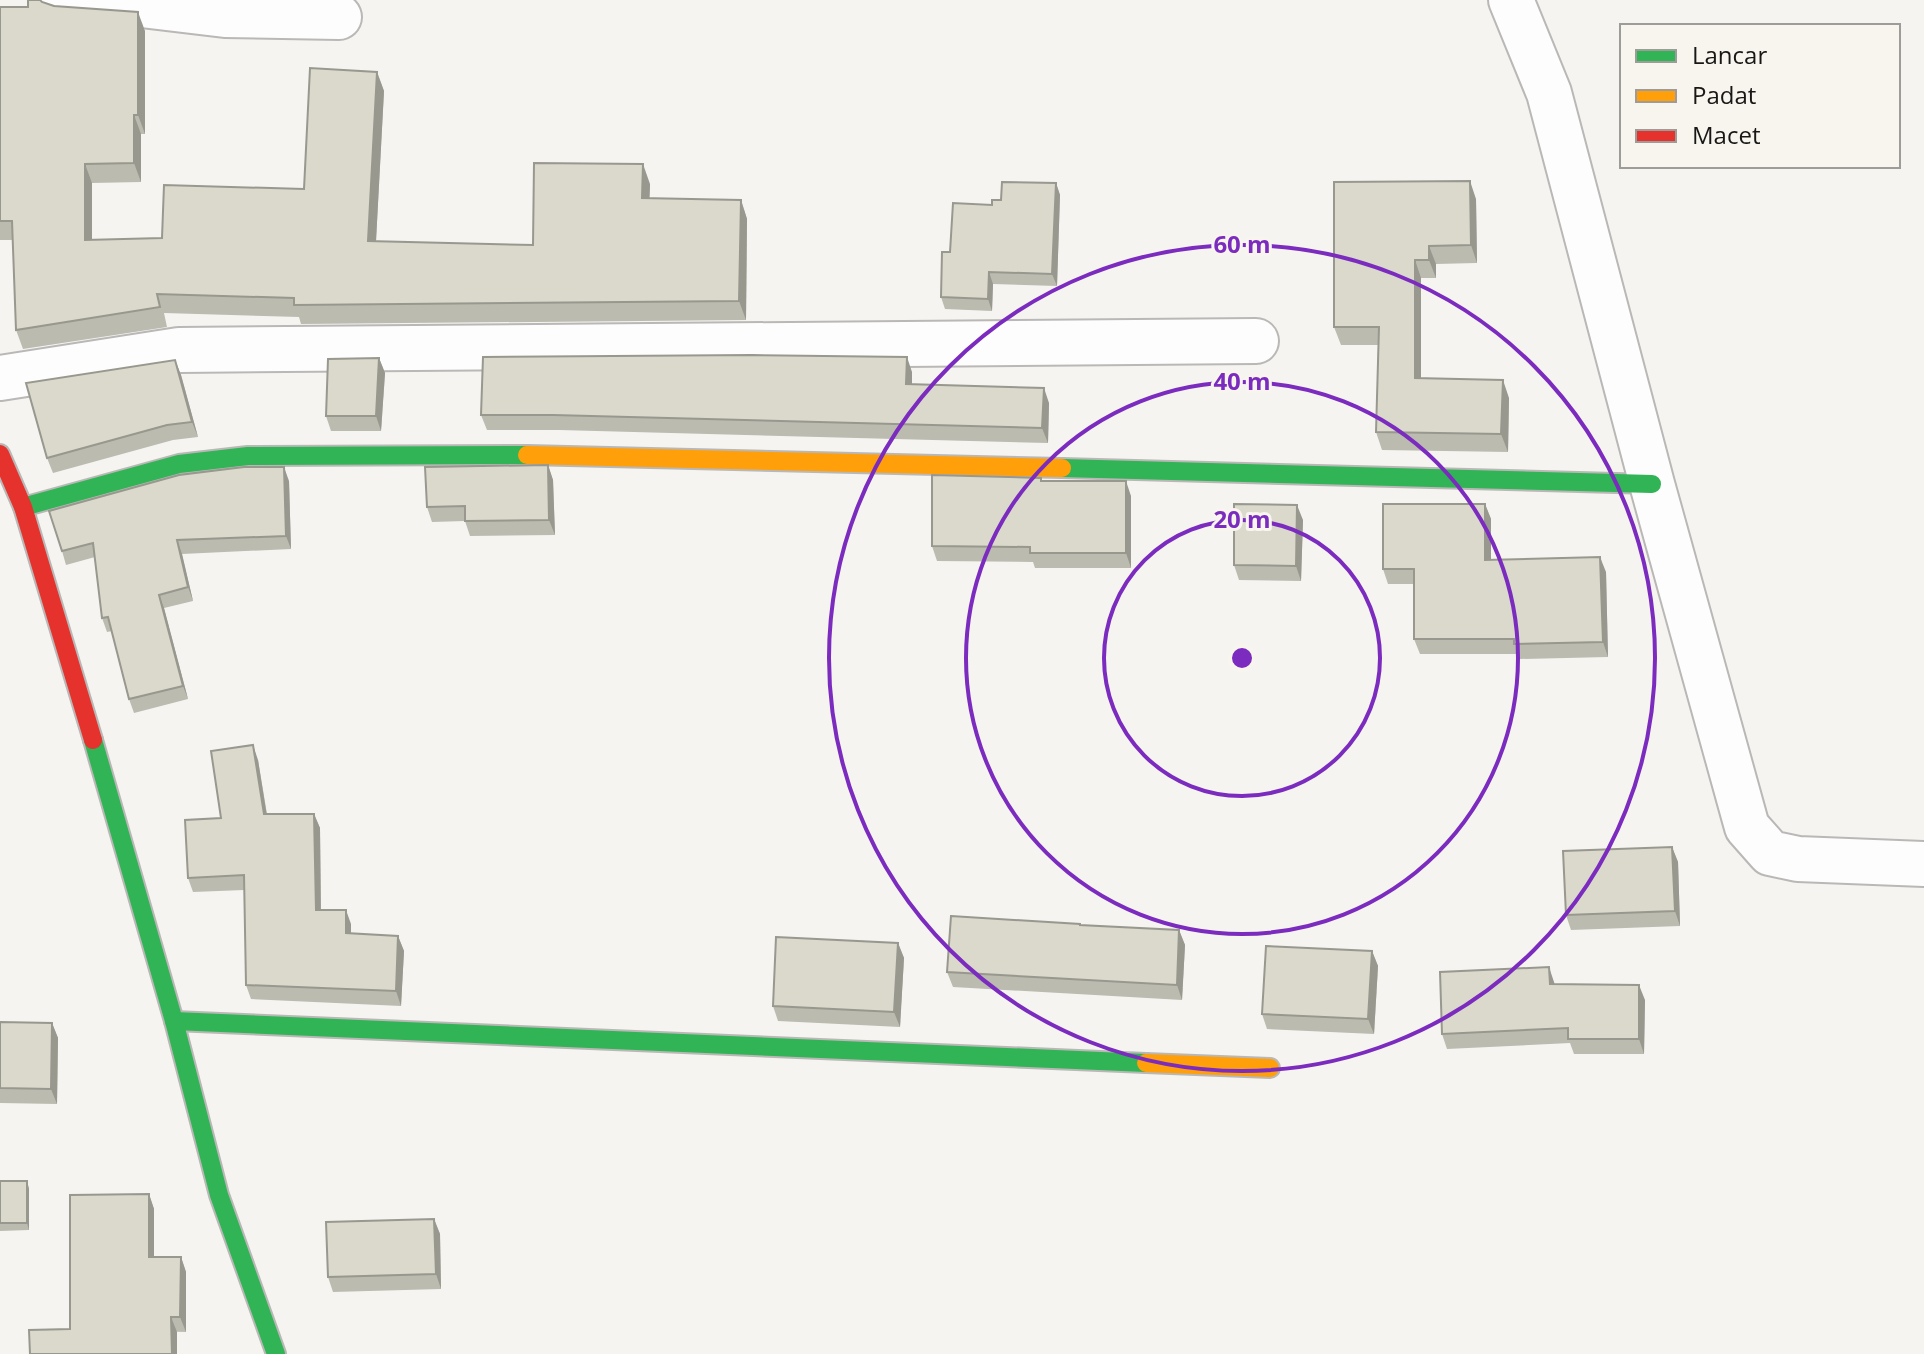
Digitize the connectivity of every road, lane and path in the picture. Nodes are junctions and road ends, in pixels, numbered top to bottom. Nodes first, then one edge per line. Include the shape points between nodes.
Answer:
1 (62, 0) edge
2 (1511, 0) edge
3 (339, 17) dead end
4 (1256, 341) dead end
5 (0, 378) edge
6 (0, 454) edge
7 (1652, 484) junction
8 (23, 507) junction
9 (1924, 864) edge
10 (174, 1021) junction
11 (1270, 1068) dead end
12 (276, 1354) edge

1 - 3 street via 225,15
2 - 7 street via 1549,93
4 - 5 street via 179,350
6 - 8 street
7 - 8 street via 558,455 248,456 179,464
7 - 9 street via 1747,827 1770,853 1798,859
8 - 10 street
10 - 11 street
10 - 12 street via 219,1195

